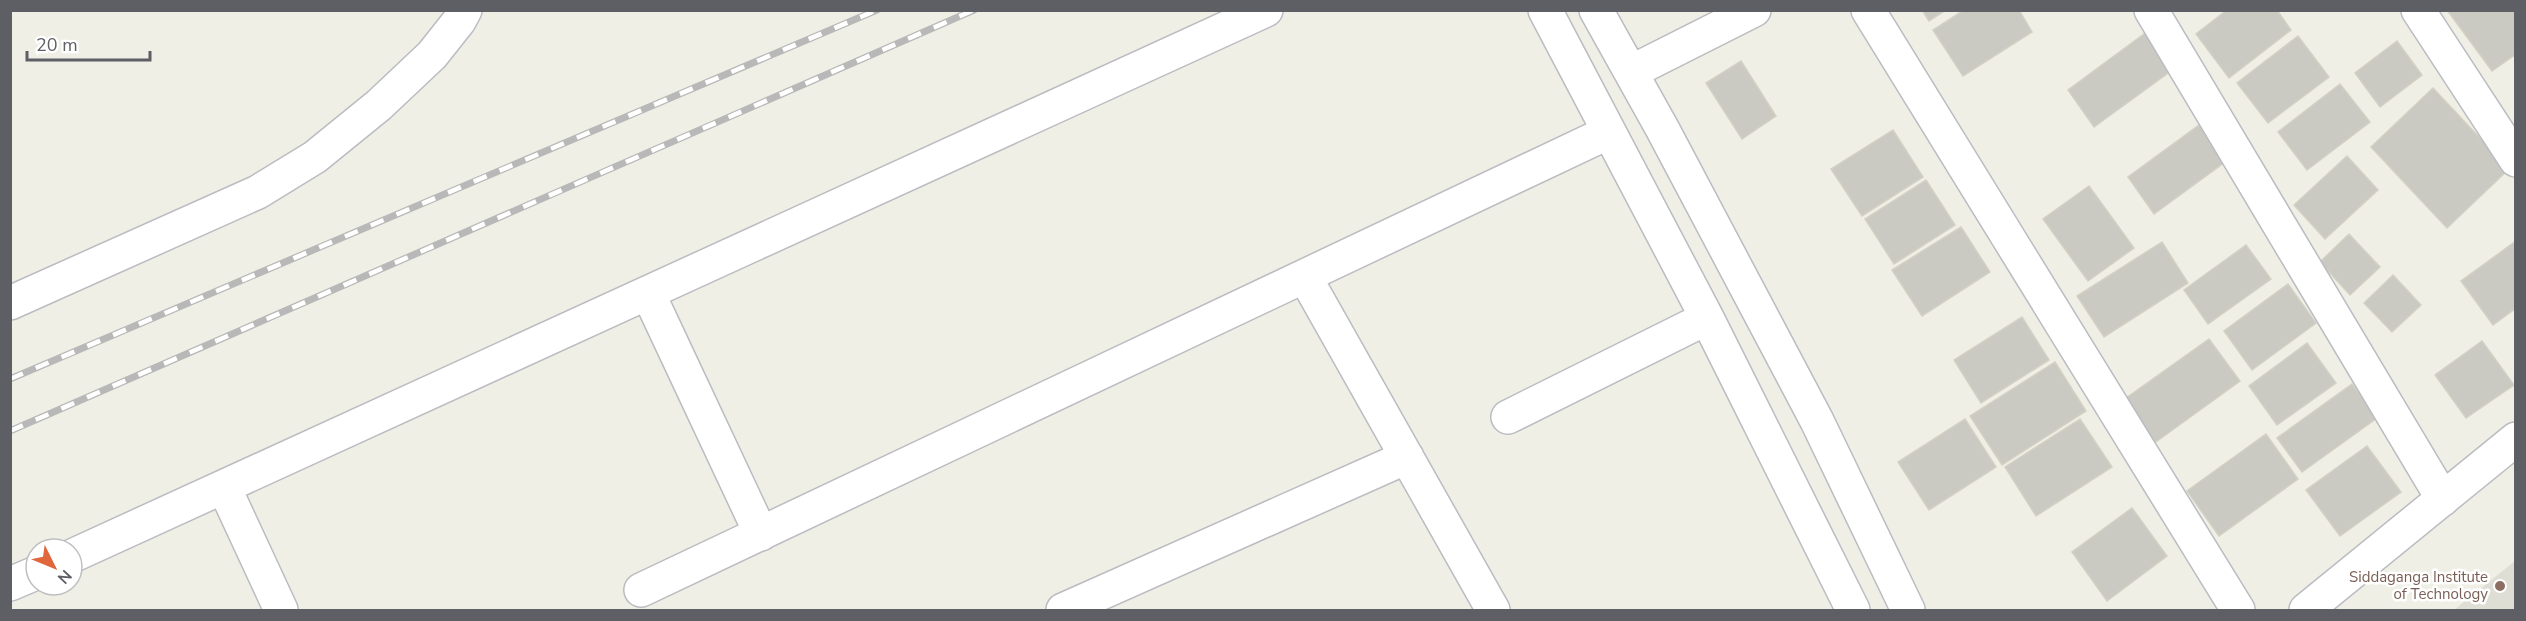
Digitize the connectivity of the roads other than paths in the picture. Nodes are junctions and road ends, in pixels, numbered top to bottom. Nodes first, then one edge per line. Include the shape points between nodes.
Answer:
1 (465, 10) edge
2 (1266, 10) edge
3 (1545, 10) edge
4 (1596, 10) edge
5 (1754, 10) edge
6 (1868, 10) edge
7 (2151, 10) edge
8 (2418, 10) edge
9 (1631, 72) junction
10 (1609, 132) junction
11 (2516, 160) edge
12 (1305, 277) junction
13 (648, 293) junction
14 (10, 303) edge
15 (1707, 318) junction
16 (1508, 417) dead end
17 (2516, 439) edge
18 (1407, 457) junction
19 (224, 487) junction
20 (2443, 499) junction
21 (761, 534) junction
22 (84, 551) edge
23 (24, 578) edge
24 (10, 584) edge
25 (641, 590) dead end
26 (281, 610) edge
27 (1063, 610) edge
28 (1494, 610) edge
29 (1853, 610) edge
30 (1908, 610) edge
31 (2238, 610) edge
32 (2306, 610) edge

1 - 14 street via 432,55 315,157 258,192
2 - 13 street
3 - 10 street
4 - 9 street
5 - 9 street
6 - 31 street
7 - 20 street
8 - 11 street
9 - 30 street via 1817,421
10 - 12 street
10 - 15 street
12 - 18 street
12 - 21 street
13 - 19 street
13 - 21 street
15 - 16 street
15 - 29 street
17 - 20 street
18 - 27 street
18 - 28 street
19 - 22 street
19 - 26 street
20 - 32 street
21 - 25 street
23 - 24 street

